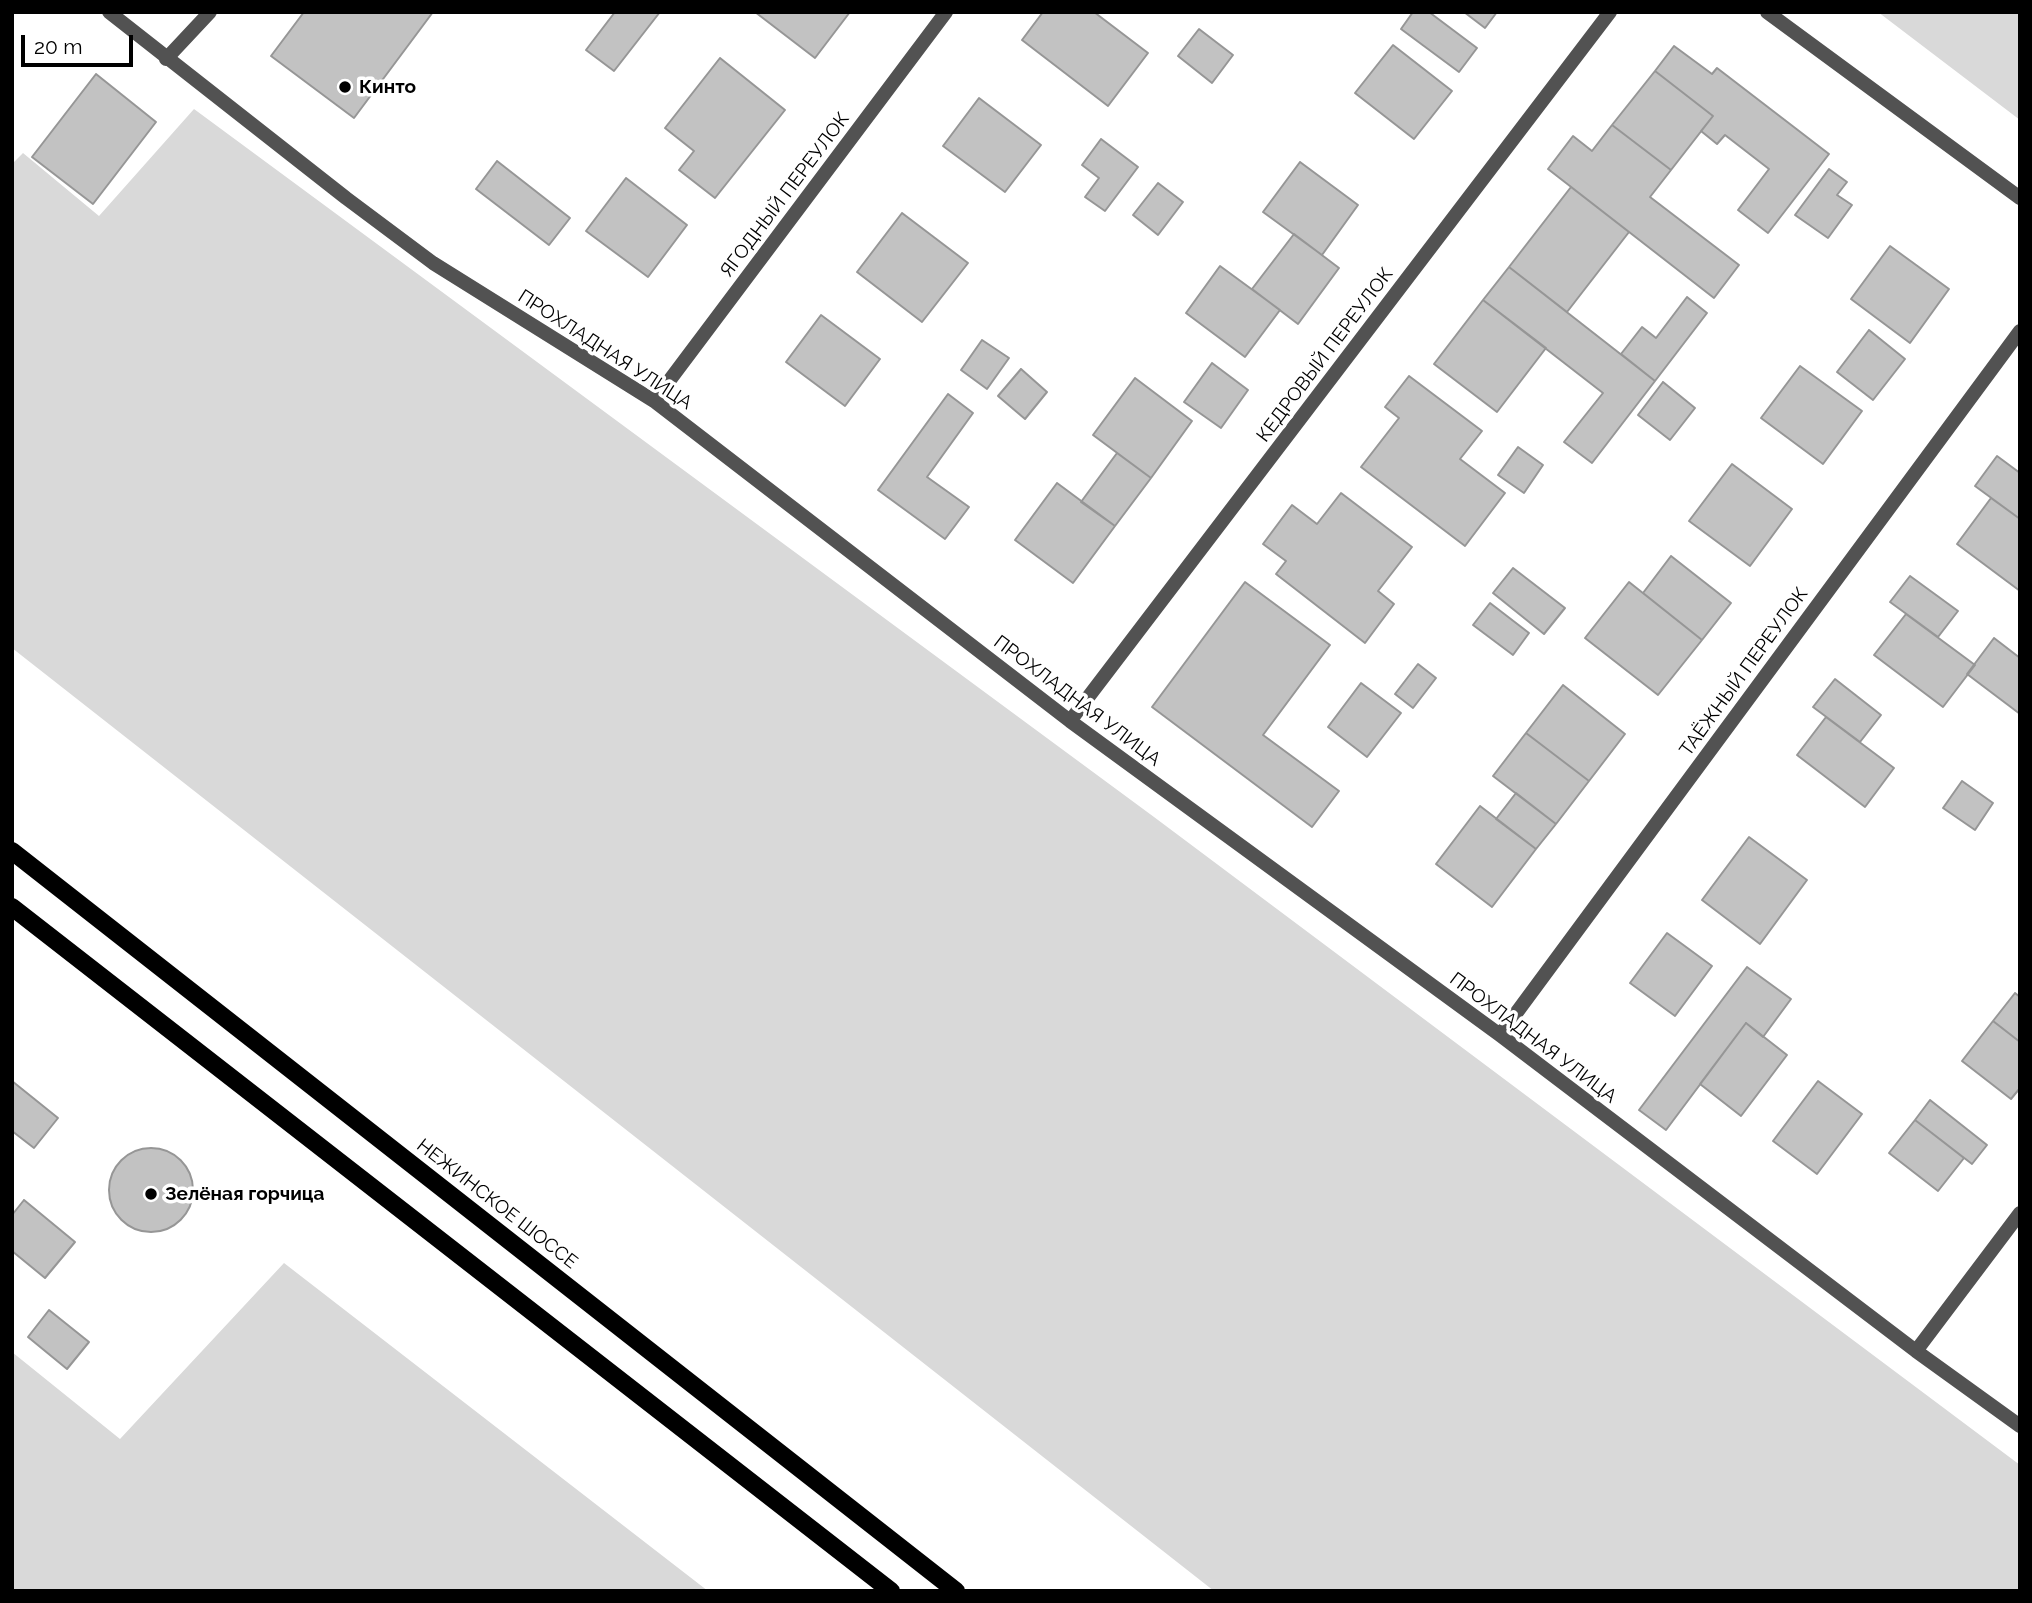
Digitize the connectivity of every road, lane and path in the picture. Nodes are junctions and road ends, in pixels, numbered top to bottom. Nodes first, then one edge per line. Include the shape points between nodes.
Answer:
1 (109, 12) edge
2 (210, 12) edge
3 (946, 12) edge
4 (1610, 12) edge
5 (1767, 12) edge
6 (166, 59) junction
7 (2020, 198) edge
8 (2020, 331) edge
9 (654, 401) junction
10 (1070, 721) junction
11 (12, 851) edge
12 (12, 907) edge
13 (1500, 1035) junction
14 (2020, 1213) edge
15 (1916, 1351) junction
16 (2020, 1426) edge
17 (891, 1591) edge
18 (956, 1591) edge

1 - 6 street, ПРОХЛАДНАЯ УЛИЦА
2 - 6 street
3 - 9 street, ЯГОДНЫЙ ПЕРЕУЛОК
4 - 10 street, КЕДРОВЫЙ ПЕРЕУЛОК
5 - 7 street
6 - 9 street, ПРОХЛАДНАЯ УЛИЦА via 433,262
8 - 13 street, ТАЁЖНЫЙ ПЕРЕУЛОК
9 - 10 street, ПРОХЛАДНАЯ УЛИЦА
10 - 13 street, ПРОХЛАДНАЯ УЛИЦА
11 - 18 main road, НЕЖИНСКОЕ ШОССЕ
12 - 17 main road
13 - 15 street, ПРОХЛАДНАЯ УЛИЦА
14 - 15 street
15 - 16 street, ПРОХЛАДНАЯ УЛИЦА

